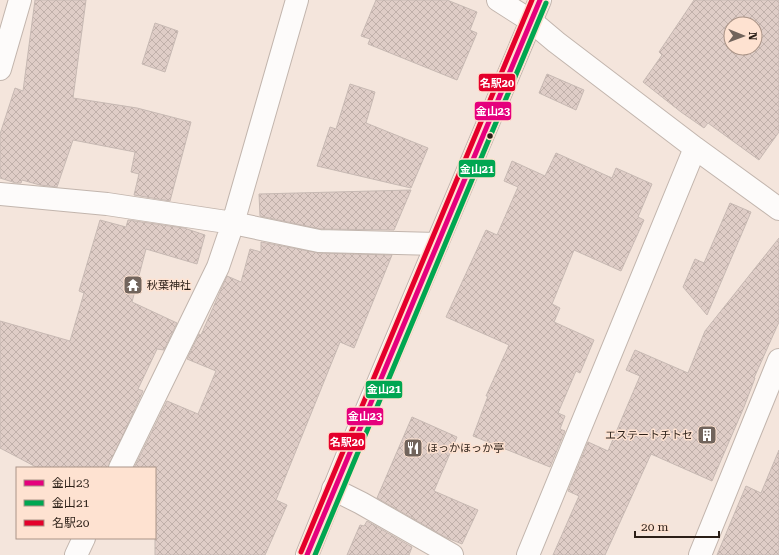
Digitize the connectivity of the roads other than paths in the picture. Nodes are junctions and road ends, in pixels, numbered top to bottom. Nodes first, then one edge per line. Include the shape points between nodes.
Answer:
1 (20, 0) edge
2 (298, 0) edge
3 (498, 0) edge
4 (540, 0) edge
5 (531, 21) junction
6 (0, 69) edge
7 (695, 148) junction
8 (0, 194) edge
9 (779, 209) edge
10 (233, 223) junction
11 (437, 244) junction
12 (779, 360) edge
13 (120, 467) edge
14 (333, 489) junction
15 (84, 539) edge
16 (76, 555) edge
17 (307, 555) edge
18 (452, 555) edge
19 (528, 555) edge
20 (700, 555) edge

1 - 6 street
2 - 10 street
3 - 5 street
4 - 5 street
5 - 7 street
5 - 11 street
7 - 9 street
7 - 19 street
8 - 10 street via 91,202
10 - 11 street via 319,241
10 - 13 street via 218,267
11 - 14 street
12 - 20 street
14 - 17 street
14 - 18 street
15 - 16 street

